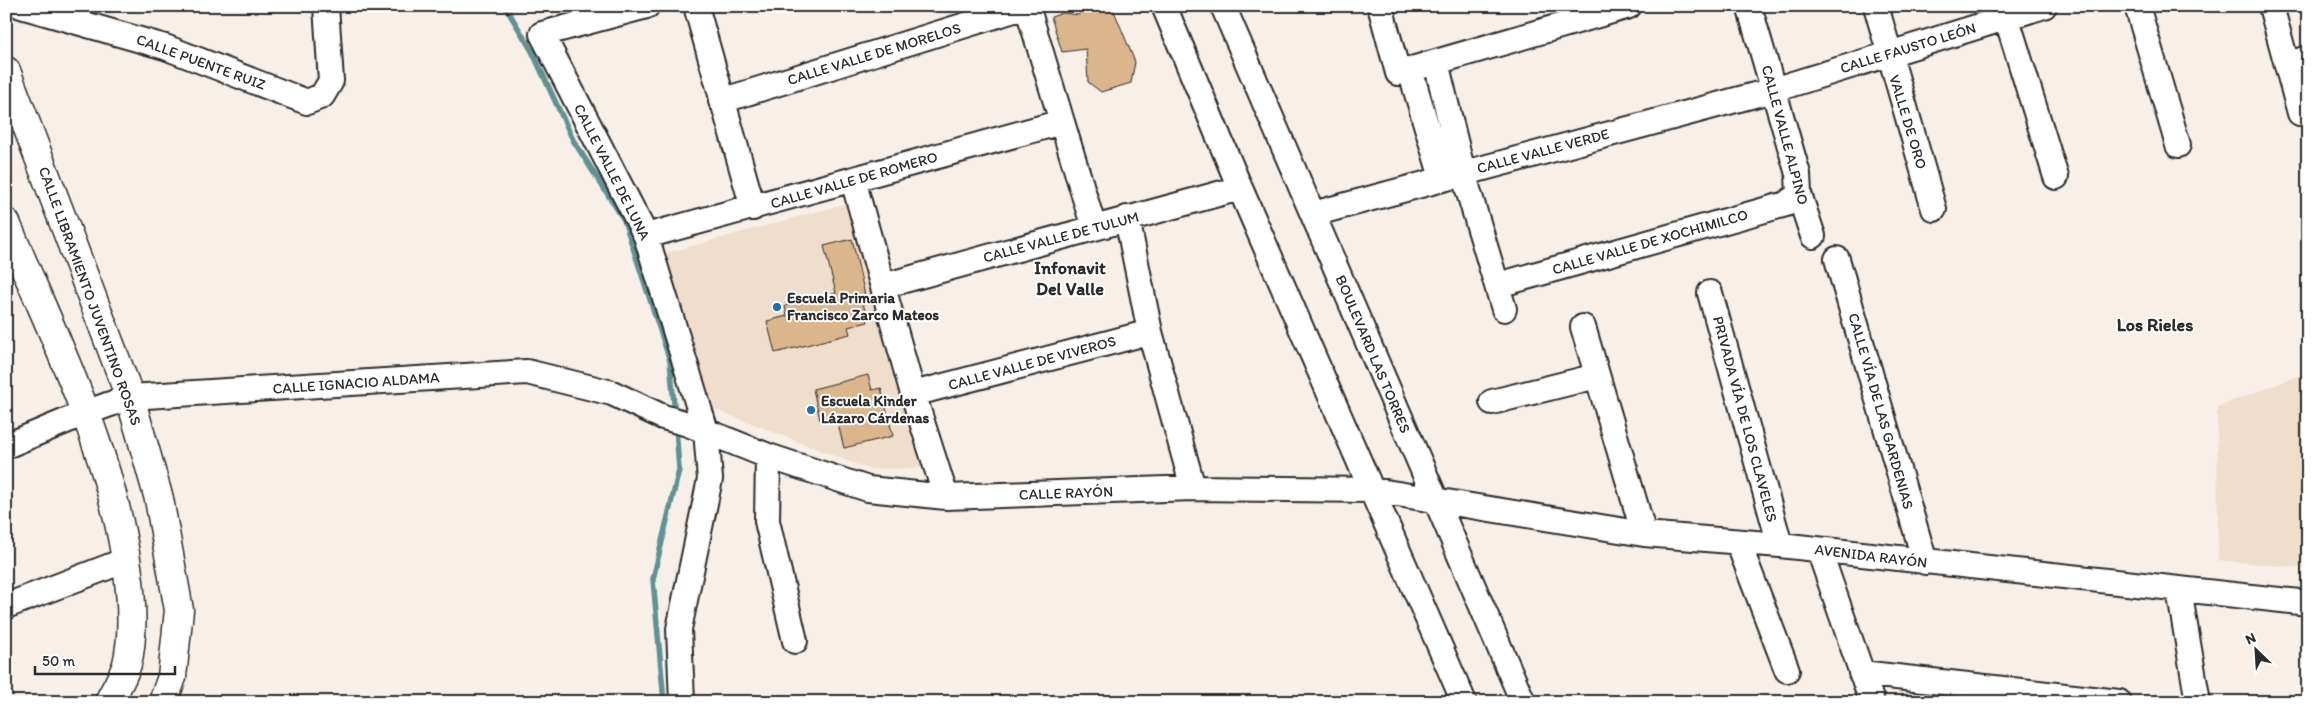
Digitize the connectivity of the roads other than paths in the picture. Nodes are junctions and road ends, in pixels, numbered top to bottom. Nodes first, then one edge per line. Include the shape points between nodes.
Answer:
1 (21, 6) edge
2 (326, 6) edge
3 (647, 6) edge
4 (696, 6) edge
5 (1164, 6) edge
6 (1223, 6) edge
7 (1380, 6) edge
8 (1629, 6) edge
9 (1749, 6) edge
10 (1876, 6) edge
11 (2044, 6) edge
12 (2137, 6) edge
13 (2271, 6) edge
14 (1020, 7) edge
15 (2005, 12) edge
16 (1888, 55) junction
17 (2297, 61) edge
18 (1436, 62) junction
19 (6, 71) edge
20 (1404, 72) junction
21 (1773, 90) junction
22 (721, 102) junction
23 (2300, 113) dead end
24 (1062, 122) junction
25 (2178, 145) dead end
26 (1453, 176) junction
27 (2056, 177) dead end
28 (853, 180) junction
29 (1240, 188) junction
30 (1799, 194) junction
31 (753, 208) junction
32 (1934, 209) dead end
33 (1313, 214) junction
34 (1128, 218) junction
35 (6, 223) edge
36 (1094, 228) junction
37 (646, 236) junction
38 (1813, 236) dead end
39 (1837, 259) dead end
40 (1498, 285) junction
41 (883, 286) junction
42 (1710, 293) dead end
43 (1504, 309) dead end
44 (1582, 327) dead end
45 (1150, 332) junction
46 (1597, 376) junction
47 (914, 394) junction
48 (130, 397) junction
49 (1492, 402) dead end
50 (85, 413) junction
51 (697, 427) junction
52 (6, 446) edge
53 (768, 456) junction
54 (1193, 488) junction
55 (1373, 490) junction
56 (946, 498) junction
57 (1436, 499) junction
58 (1644, 534) junction
59 (1738, 542) junction
60 (1780, 545) junction
61 (1819, 550) junction
62 (126, 560) junction
63 (1925, 562) junction
64 (2179, 590) junction
65 (2308, 603) edge
66 (6, 606) edge
67 (795, 640) dead end
68 (1787, 670) dead end
69 (1861, 673) junction
70 (2078, 699) edge
71 (109, 702) edge
72 (163, 702) edge
73 (682, 702) edge
74 (1464, 702) edge
75 (1523, 702) edge
76 (1872, 702) edge
77 (2119, 702) edge
78 (2198, 702) edge

1 - 2 street, CALLE PUENTE RUIZ via 165,46 307,102 322,96 331,81
3 - 37 street, CALLE VALLE DE LUNA via 542,34
4 - 22 street
5 - 29 street
6 - 33 street, BOULEVARD LAS TORRES
7 - 20 street
8 - 18 street
9 - 21 street, CALLE VALLE ALPINO
10 - 16 street, VALLE DE ORO
11 - 15 street, CALLE FAUSTO LEÓN
12 - 25 street
13 - 17 street
14 - 22 street, CALLE VALLE DE MORELOS
14 - 24 street
15 - 16 street, CALLE FAUSTO LEÓN
15 - 27 street
16 - 21 street, CALLE FAUSTO LEÓN
16 - 32 street, VALLE DE ORO
17 - 23 street
18 - 20 street
18 - 26 street
19 - 48 main road, CALLE LIBRAMIENTO JUVENTINO ROSAS
20 - 26 street
21 - 26 street, CALLE VALLE VERDE
21 - 30 street, CALLE VALLE ALPINO via 1798,174
22 - 31 street
24 - 28 street, CALLE VALLE DE ROMERO
24 - 36 street
26 - 33 street, CALLE VALLE VERDE
26 - 40 street
28 - 31 street, CALLE VALLE DE ROMERO
28 - 41 street
29 - 34 street, CALLE VALLE DE TULUM
29 - 55 street
30 - 38 street, CALLE VALLE ALPINO
30 - 40 street, CALLE VALLE DE XOCHIMILCO via 1786,204
31 - 37 street, CALLE VALLE DE ROMERO
33 - 57 street, BOULEVARD LAS TORRES
34 - 36 street, CALLE VALLE DE TULUM
34 - 45 street
35 - 50 main road
36 - 41 street, CALLE VALLE DE TULUM
37 - 51 street, CALLE VALLE DE LUNA
39 - 63 street, CALLE VÍA DE LAS GARDENIAS
40 - 43 street
41 - 47 street
42 - 60 street, PRIVADA VÍA DE LOS CLAVELES
44 - 46 street
45 - 47 street, CALLE VALLE DE VIVEROS
45 - 54 street
46 - 49 street
46 - 58 street
47 - 56 street
48 - 50 street, CALLE IGNACIO ALDAMA
48 - 51 street, CALLE IGNACIO ALDAMA via 527,372 612,393 663,417
48 - 72 main road, CALLE LIBRAMIENTO JUVENTINO ROSAS via 158,499 179,610 172,677
50 - 52 street, CALLE IGNACIO ALDAMA
50 - 62 main road via 115,508
51 - 53 street, CALLE RAYÓN
51 - 73 street, CALLE VALLE DE LUNA via 710,479 679,629
53 - 56 street, CALLE RAYÓN via 868,490
53 - 67 street via 767,521
54 - 55 street, CALLE RAYÓN
54 - 56 street, CALLE RAYÓN
55 - 57 street, CALLE RAYÓN
55 - 74 street
57 - 58 street, AVENIDA RAYÓN
57 - 75 street, BOULEVARD LAS TORRES
58 - 59 street, AVENIDA RAYÓN
59 - 60 street, AVENIDA RAYÓN
59 - 68 street
60 - 61 street, AVENIDA RAYÓN
61 - 63 street, AVENIDA RAYÓN
61 - 69 street
62 - 66 street
62 - 71 main road via 132,610 126,664
63 - 64 street, AVENIDA RAYÓN
64 - 65 street, AVENIDA RAYÓN
64 - 78 street
69 - 70 street
69 - 76 street
70 - 77 street

